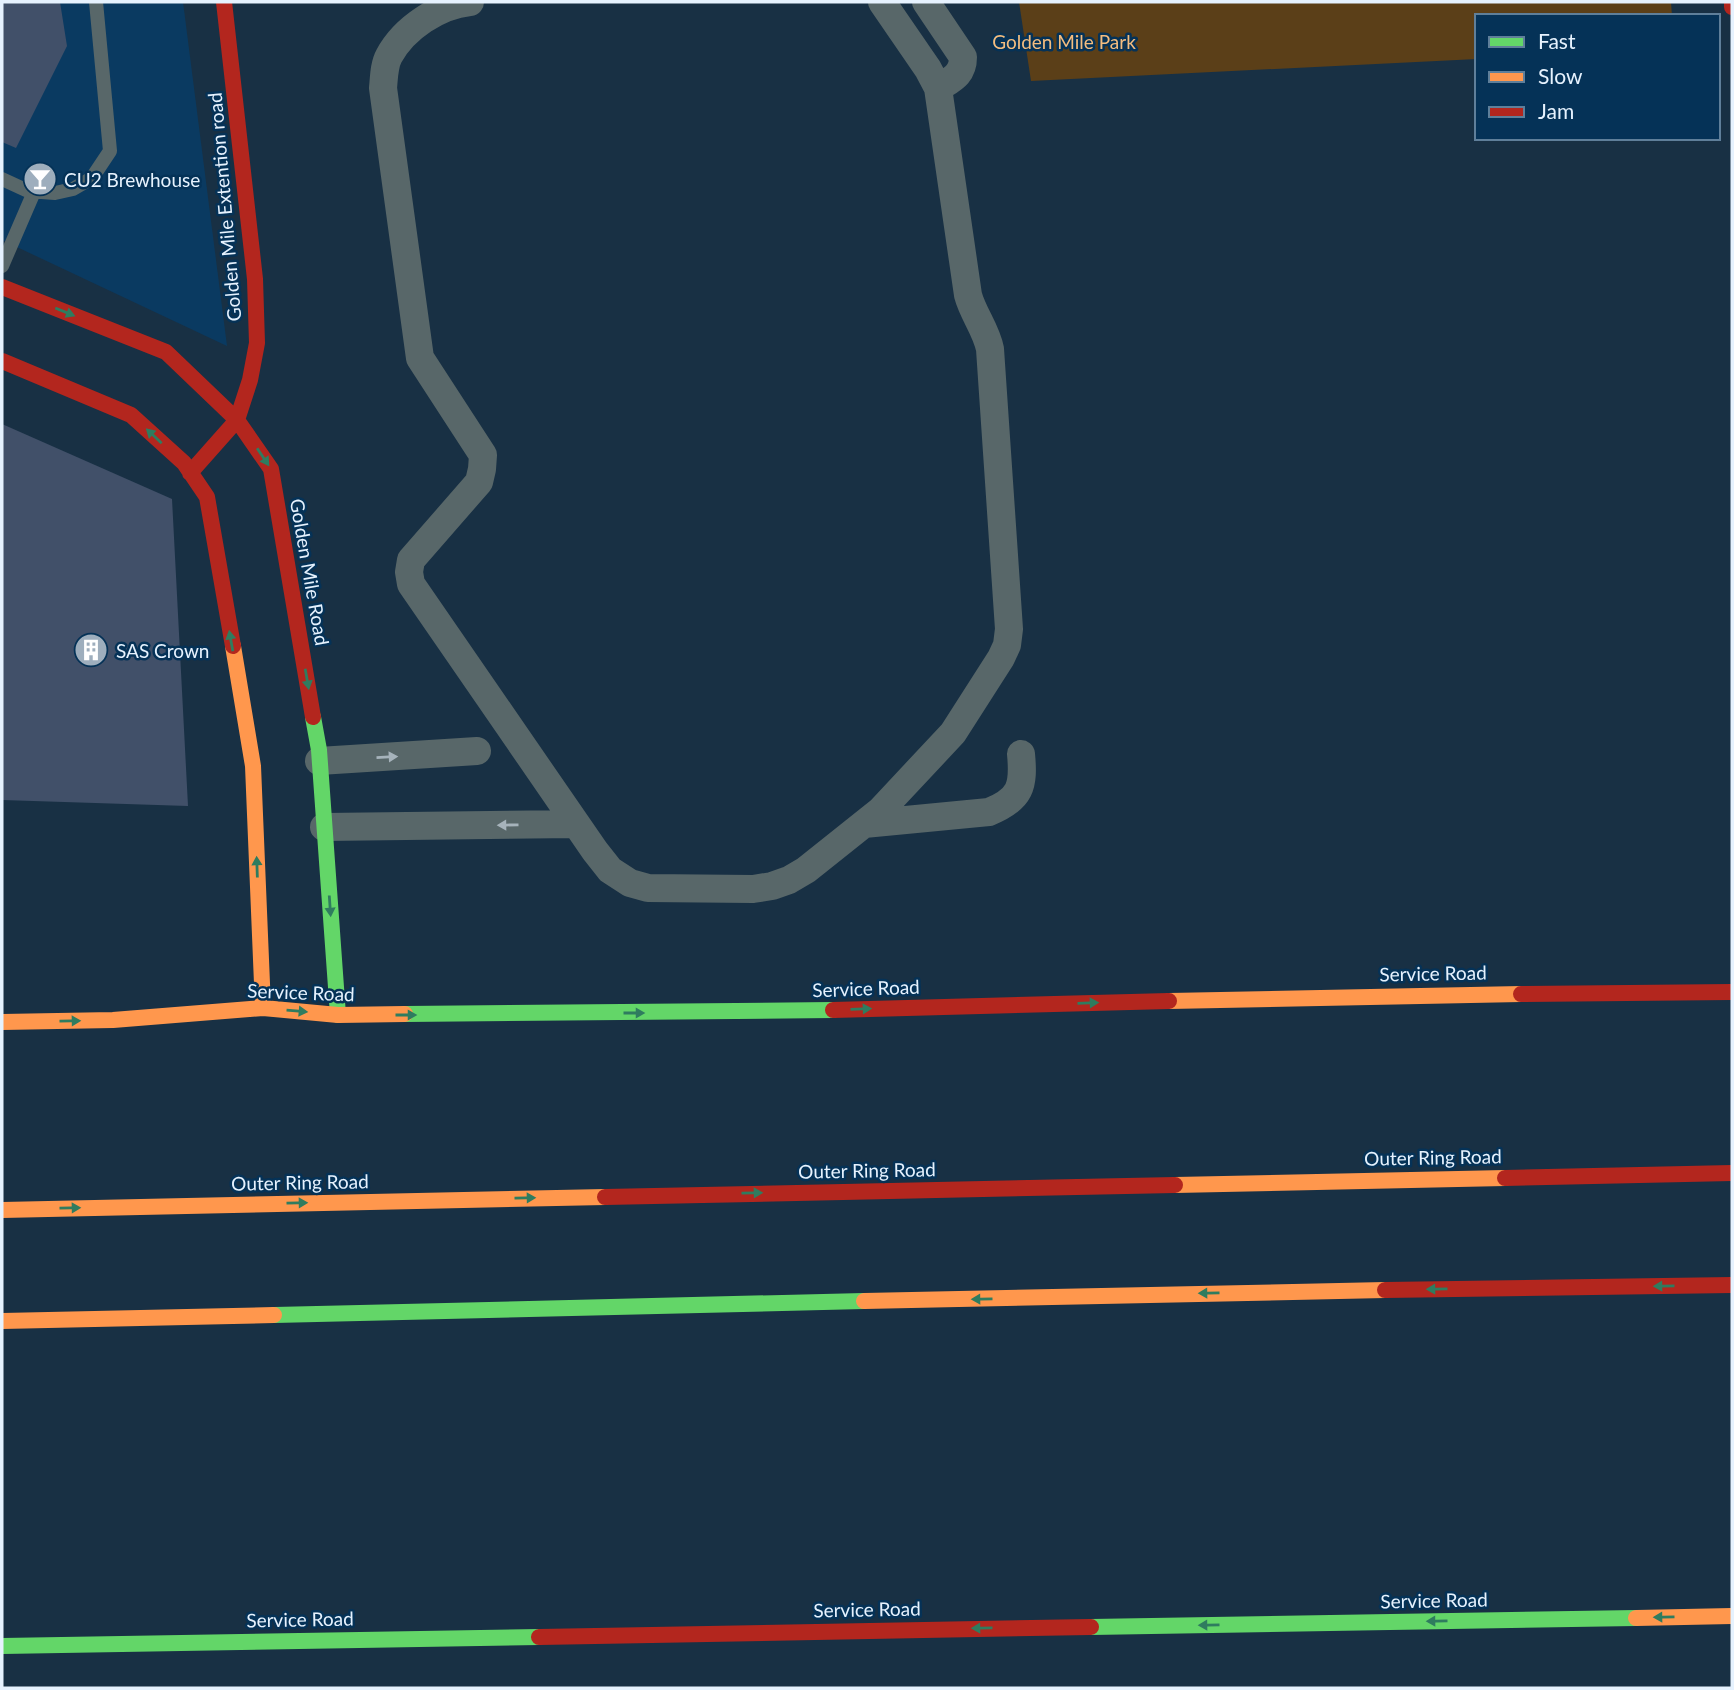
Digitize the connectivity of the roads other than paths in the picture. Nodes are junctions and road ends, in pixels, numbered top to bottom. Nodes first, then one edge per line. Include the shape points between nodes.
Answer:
1 (96, 2) edge
2 (224, 2) edge
3 (470, 2) edge
4 (882, 2) edge
5 (926, 2) edge
6 (1732, 2) edge
7 (1732, 7) edge
8 (938, 88) junction
9 (2, 180) edge
10 (34, 192) junction
11 (2, 266) edge
12 (2, 287) edge
13 (2, 361) edge
14 (237, 420) junction
15 (190, 473) junction
16 (477, 751) dead end
17 (1021, 754) dead end
18 (319, 761) junction
19 (576, 824) junction
20 (864, 824) junction
21 (324, 827) junction
22 (1732, 992) edge
23 (263, 1008) junction
24 (338, 1015) junction
25 (2, 1021) edge
26 (1732, 1173) edge
27 (2, 1210) edge
28 (1732, 1285) edge
29 (2, 1321) edge
30 (1732, 1616) edge
31 (2, 1646) edge

1 - 10 lane via 110,151 92,178 72,189
2 - 14 main road, Golden Mile Extention road via 257,330 250,380
3 - 19 street via 457,3 424,19 400,40 388,59 383,88 420,358 483,454 479,482 423,544 411,560 409,572 417,595
4 - 8 street
5 - 8 street via 963,57 959,74
6 - 7 main road
8 - 20 street via 968,295 990,349 1009,629 1001,658 953,733
9 - 10 lane
10 - 11 lane
12 -> 14 main road, Golden Mile Road via 166,352
15 -> 13 main road via 131,415
14 - 15 main road, Golden Mile Extention road
14 -> 18 main road, Golden Mile Road via 271,469
23 -> 15 main road via 253,766 207,497
18 -> 16 street
17 - 20 street via 1019,791 999,808
18 - 21 main road, Golden Mile Road
19 - 20 street via 610,870 630,883 648,888 753,889 772,886 806,870
19 -> 21 street
21 -> 24 main road, Golden Mile Road
24 -> 22 main road, Service Road via 741,1012 1379,995
23 -> 24 main road, Service Road
25 -> 23 main road, Service Road via 113,1020
27 -> 26 main road, Outer Ring Road
28 -> 29 main road
30 -> 31 main road, Service Road

